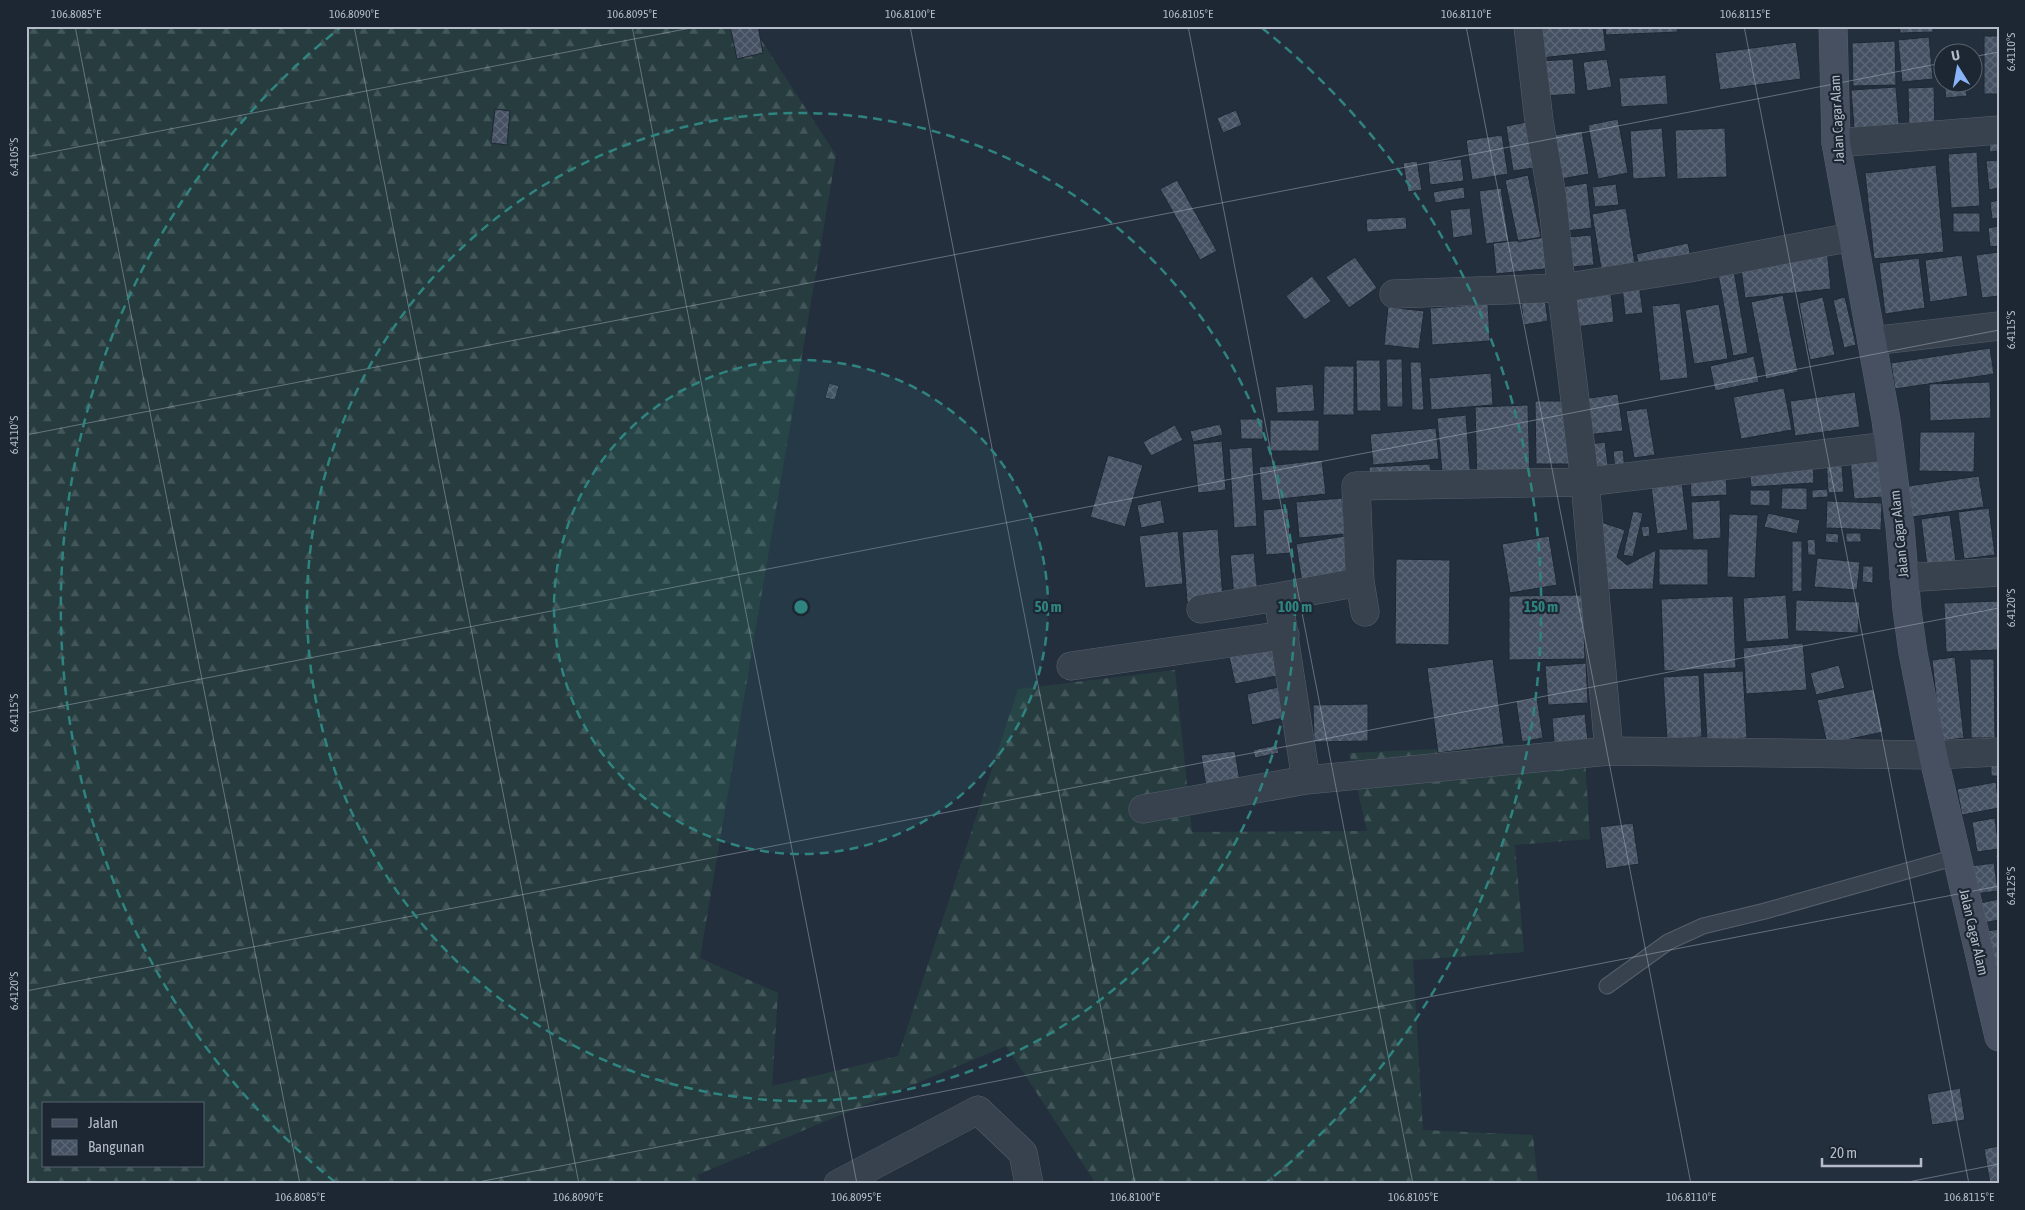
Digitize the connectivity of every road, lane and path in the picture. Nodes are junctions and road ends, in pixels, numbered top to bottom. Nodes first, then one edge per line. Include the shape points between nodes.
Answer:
1 (1528, 26) edge
2 (1833, 26) edge
3 (1999, 130) edge
4 (1836, 143) junction
5 (1852, 237) junction
6 (1562, 288) junction
7 (1394, 294) dead end
8 (1999, 326) edge
9 (1872, 341) junction
10 (1889, 446) junction
11 (1585, 482) junction
12 (1999, 572) edge
13 (1904, 578) junction
14 (1360, 582) junction
15 (1278, 597) junction
16 (1200, 609) dead end
17 (1365, 612) dead end
18 (1285, 634) junction
19 (1071, 666) dead end
20 (1609, 750) junction
21 (1999, 752) edge
22 (1933, 755) junction
23 (1306, 780) junction
24 (1143, 809) dead end
25 (1956, 856) junction
26 (1607, 986) dead end
27 (1994, 994) edge
28 (1999, 1037) edge
29 (838, 1184) edge
30 (1029, 1184) edge

1 - 6 street
2 - 4 street, Jalan Cagar Alam
3 - 4 street
4 - 5 street, Jalan Cagar Alam
5 - 6 street
5 - 9 street, Jalan Cagar Alam
6 - 7 street
6 - 11 street
8 - 9 street
9 - 10 street, Jalan Cagar Alam
10 - 11 street
10 - 13 street, Jalan Cagar Alam
11 - 14 street via 1356,486
11 - 20 street
12 - 13 street
13 - 22 street, Jalan Cagar Alam via 1913,653
14 - 15 street
14 - 17 street
15 - 16 street
15 - 18 street
18 - 19 street
18 - 23 street
20 - 22 street
20 - 23 street
21 - 22 street
22 - 25 street, Jalan Cagar Alam
23 - 24 street
25 - 26 lane via 1703,926 1668,942
25 - 27 street, Jalan Cagar Alam
27 - 28 street, Jalan Cagar Alam
29 - 30 street via 978,1110 1023,1153

